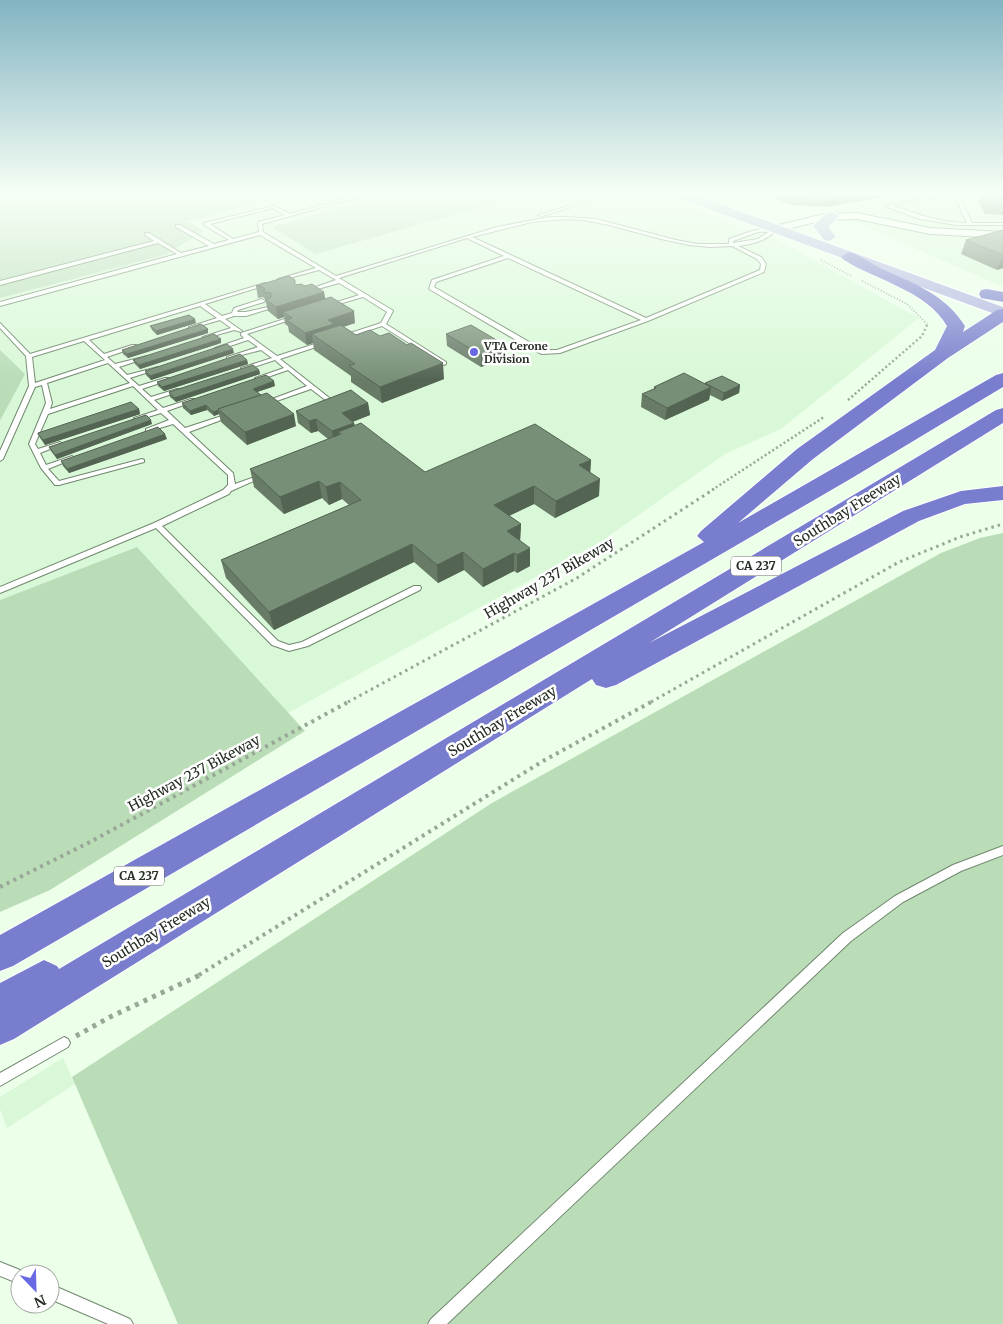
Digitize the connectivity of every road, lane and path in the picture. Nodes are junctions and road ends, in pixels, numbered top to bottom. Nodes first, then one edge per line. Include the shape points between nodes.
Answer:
1 (99, 257) edge
2 (174, 257) edge
3 (299, 257) edge
4 (406, 257) edge
5 (506, 257) edge
6 (510, 257) edge
7 (757, 257) edge
8 (849, 257) joint
9 (885, 257) edge
10 (818, 259) dead end
11 (318, 269) junction
12 (337, 279) junction
13 (0, 283) edge
14 (302, 293) edge
15 (363, 295) junction
16 (998, 297) edge
17 (0, 304) edge
18 (201, 304) junction
19 (266, 304) joint
20 (326, 307) edge
21 (1003, 313) edge
22 (234, 314) junction
23 (298, 316) edge
24 (221, 318) junction
25 (646, 320) junction
26 (383, 324) junction
27 (0, 325) edge
28 (236, 328) junction
29 (185, 330) edge
30 (246, 336) junction
31 (338, 338) edge
32 (85, 339) junction
33 (198, 340) edge
34 (330, 341) edge
35 (140, 344) edge
36 (262, 348) junction
37 (211, 350) edge
38 (942, 354) junction
39 (152, 355) edge
40 (29, 356) junction
41 (276, 358) junction
42 (109, 361) junction
43 (218, 362) edge
44 (444, 363) edge
45 (164, 365) edge
46 (289, 368) junction
47 (231, 373) edge
48 (174, 376) edge
49 (126, 377) junction
50 (1003, 379) edge
51 (253, 380) edge
52 (44, 382) junction
53 (32, 386) junction
54 (136, 386) junction
55 (312, 386) junction
56 (186, 388) edge
57 (198, 398) edge
58 (150, 399) junction
59 (330, 401) edge
60 (841, 405) dead end
61 (1003, 405) edge
62 (254, 407) edge
63 (162, 410) junction
64 (45, 413) junction
65 (237, 413) edge
66 (1003, 414) edge
67 (827, 416) dead end
68 (174, 421) junction
69 (126, 422) edge
70 (184, 431) junction
71 (137, 434) edge
72 (64, 443) edge
73 (37, 452) junction
74 (81, 454) edge
75 (0, 459) edge
76 (142, 461) dead end
77 (44, 468) junction
78 (266, 475) edge
79 (230, 489) junction
80 (1003, 493) edge
81 (1003, 524) edge
82 (157, 525) junction
83 (659, 578) junction
84 (417, 588) dead end
85 (0, 590) edge
86 (508, 718) junction
87 (1003, 850) edge
88 (0, 887) edge
89 (0, 954) edge
90 (0, 1004) edge
91 (0, 1026) edge
92 (64, 1043) joint
93 (0, 1080) edge
94 (60, 1295) edge
95 (124, 1324) edge
96 (436, 1324) edge

1 - 13 lane
2 - 17 lane
3 - 11 lane
4 - 12 lane
5 - 25 lane via 431,284 433,291 535,349 549,352 564,350
6 - 25 lane
7 - 25 lane via 764,264 762,271
8 - 21 main road
8 - 38 highway via 863,267 928,297 946,311 956,326
9 - 16 main road
10 - 60 path via 898,299 927,325 922,336
11 - 12 lane
11 - 18 lane
12 - 14 lane via 311,294
12 - 15 lane
15 - 20 lane
15 - 26 lane via 390,311
18 - 24 lane
18 - 32 lane
19 - 22 lane via 246,314
19 - 22 lane via 236,309
21 - 38 highway
22 - 24 lane
23 - 30 lane
24 - 28 lane
24 - 29 lane
26 - 31 lane
26 - 44 lane
27 - 40 lane
28 - 30 lane
28 - 33 lane
30 - 36 lane
30 - 37 lane
32 - 40 lane
32 - 42 lane
34 - 41 lane
35 - 42 lane
36 - 41 lane
36 - 43 lane
38 - 83 highway via 805,454
39 - 42 lane
40 - 53 lane
41 - 46 lane
41 - 47 lane
42 - 49 lane
42 - 52 lane
45 - 49 lane
46 - 51 lane
46 - 55 lane
48 - 54 lane
49 - 54 lane
50 - 83 highway, CA 237
52 - 53 lane
52 - 64 lane via 49,403
53 - 75 lane
54 - 58 lane
54 - 64 lane
55 - 59 lane
55 - 62 lane
56 - 58 lane
57 - 63 lane
58 - 63 lane
61 - 90 highway via 330,810
63 - 68 lane
63 - 69 lane
64 - 73 lane via 32,444
65 - 70 lane
66 - 86 highway, Southbay Freeway / CA 237
67 - 88 path, Highway 237 Bikeway via 577,578 90,842
68 - 70 lane
68 - 71 lane
70 - 79 lane via 231,474 233,482
72 - 73 lane
73 - 77 lane
74 - 77 lane
76 - 77 lane via 57,484
78 - 79 lane
79 - 82 lane
80 - 86 highway via 961,498 911,516 592,685
81 - 92 path via 960,537 899,562 738,655 543,761 207,972 110,1017
82 - 84 lane via 281,646 289,648 306,644
82 - 85 lane
83 - 89 highway, CA 237
86 - 91 highway, Southbay Freeway / CA 237
87 - 96 lane via 956,868 899,899 847,937
92 - 93 lane
94 - 95 lane

